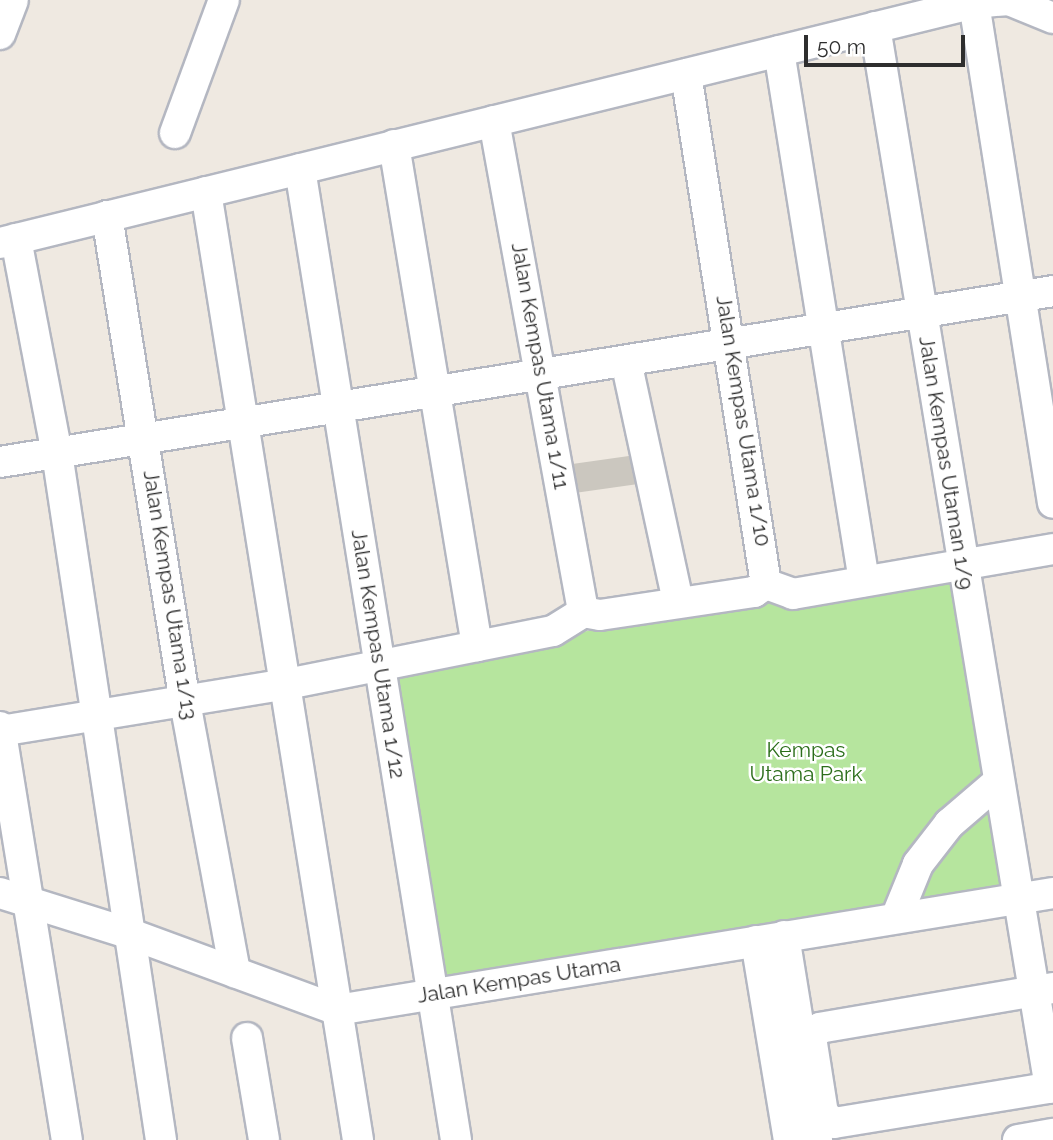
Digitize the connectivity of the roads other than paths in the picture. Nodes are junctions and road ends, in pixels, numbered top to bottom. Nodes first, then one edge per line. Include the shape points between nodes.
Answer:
1 (13, 0) edge
2 (224, 0) edge
3 (974, 3) junction
4 (1053, 18) edge
5 (875, 27) junction
6 (0, 34) edge
7 (779, 51) junction
8 (686, 74) junction
9 (494, 121) junction
10 (175, 133) dead end
11 (394, 145) junction
12 (300, 169) junction
13 (206, 192) junction
14 (107, 216) junction
15 (8, 241) edge
16 (1053, 291) edge
17 (1017, 297) junction
18 (921, 313) junction
19 (823, 329) junction
20 (730, 344) junction
21 (626, 360) junction
22 (543, 375) junction
23 (434, 392) junction
24 (339, 407) junction
25 (242, 423) junction
26 (146, 438) junction
27 (57, 453) junction
28 (0, 462) edge
29 (1053, 503) edge
30 (1053, 548) edge
31 (962, 565) junction
32 (864, 581) junction
33 (766, 584) junction
34 (678, 602) junction
35 (583, 612) junction
36 (477, 646) junction
37 (381, 664) junction
38 (282, 685) junction
39 (185, 702) junction
40 (96, 715) junction
41 (0, 729) edge
42 (998, 782) junction
43 (1053, 893) edge
44 (13, 897) edge
45 (1018, 898) junction
46 (896, 918) junction
47 (128, 933) junction
48 (770, 938) junction
49 (235, 972) junction
50 (1044, 990) edge
51 (431, 994) junction
52 (337, 1010) junction
53 (247, 1038) dead end
54 (1051, 1088) edge
55 (1053, 1134) edge
56 (67, 1140) edge
57 (160, 1140) edge
58 (264, 1140) edge
59 (359, 1140) edge
60 (456, 1140) edge
61 (789, 1140) edge
62 (817, 1140) edge
63 (1018, 1140) edge

1 - 6 street
2 - 10 street
3 - 4 street via 1009,1
3 - 5 street
3 - 17 street
5 - 7 street
5 - 18 street, Jalan Kempas Utaman 1/9
7 - 8 street
7 - 19 street
8 - 9 street
8 - 20 street, Jalan Kempas Utama 1/10
9 - 11 street
9 - 22 street, Jalan Kempas Utama 1/11
11 - 12 street
11 - 23 street
12 - 13 street
12 - 24 street, Jalan Kempas Utama 1/12
13 - 14 street
13 - 25 street
14 - 15 street
14 - 26 street, Jalan Kempas Utama 1/13
15 - 27 street
16 - 17 street
17 - 18 street
17 - 29 street
18 - 19 street
18 - 31 street, Jalan Kempas Utaman 1/9
19 - 20 street
19 - 32 street
20 - 21 street
20 - 33 street, Jalan Kempas Utama 1/10
21 - 22 street
21 - 34 street
22 - 23 street
22 - 35 street, Jalan Kempas Utama 1/11
23 - 24 street
23 - 36 street
24 - 25 street
24 - 37 street, Jalan Kempas Utama 1/12
25 - 26 street
25 - 38 street
26 - 27 street
26 - 39 street, Jalan Kempas Utama 1/13
27 - 28 street
27 - 40 street
30 - 31 street
31 - 32 street
31 - 42 street, Jalan Kempas Utaman 1/9
32 - 33 street via 793,594
33 - 34 street via 754,592
34 - 35 street via 600,615
35 - 36 street via 553,631
36 - 37 street
37 - 38 street
37 - 51 street, Jalan Kempas Utama 1/12
38 - 39 street
38 - 52 street
39 - 40 street
39 - 49 street, Jalan Kempas Utama 1/13
40 - 41 street
40 - 47 street
41 - 44 street
42 - 45 street, Jalan Kempas Utaman 1/9
42 - 46 street via 949,824 918,864
43 - 45 street, Jalan Kempas Utama
44 - 47 street
44 - 56 street
45 - 46 street, Jalan Kempas Utama
45 - 50 street, Jalan Kempas Utaman 1/9
46 - 48 street, Jalan Kempas Utama
47 - 49 street
47 - 57 street
48 - 51 street, Jalan Kempas Utama
48 - 61 street
48 - 62 street
49 - 52 street
50 - 54 street, Jalan Kempas Utaman 1/9
50 - 54 street via 820,1028 811,1037 823,1114 834,1123
51 - 52 street, Jalan Kempas Utama
51 - 60 street, Jalan Kempas Utama 1/12
52 - 59 street
53 - 58 street
55 - 63 street

